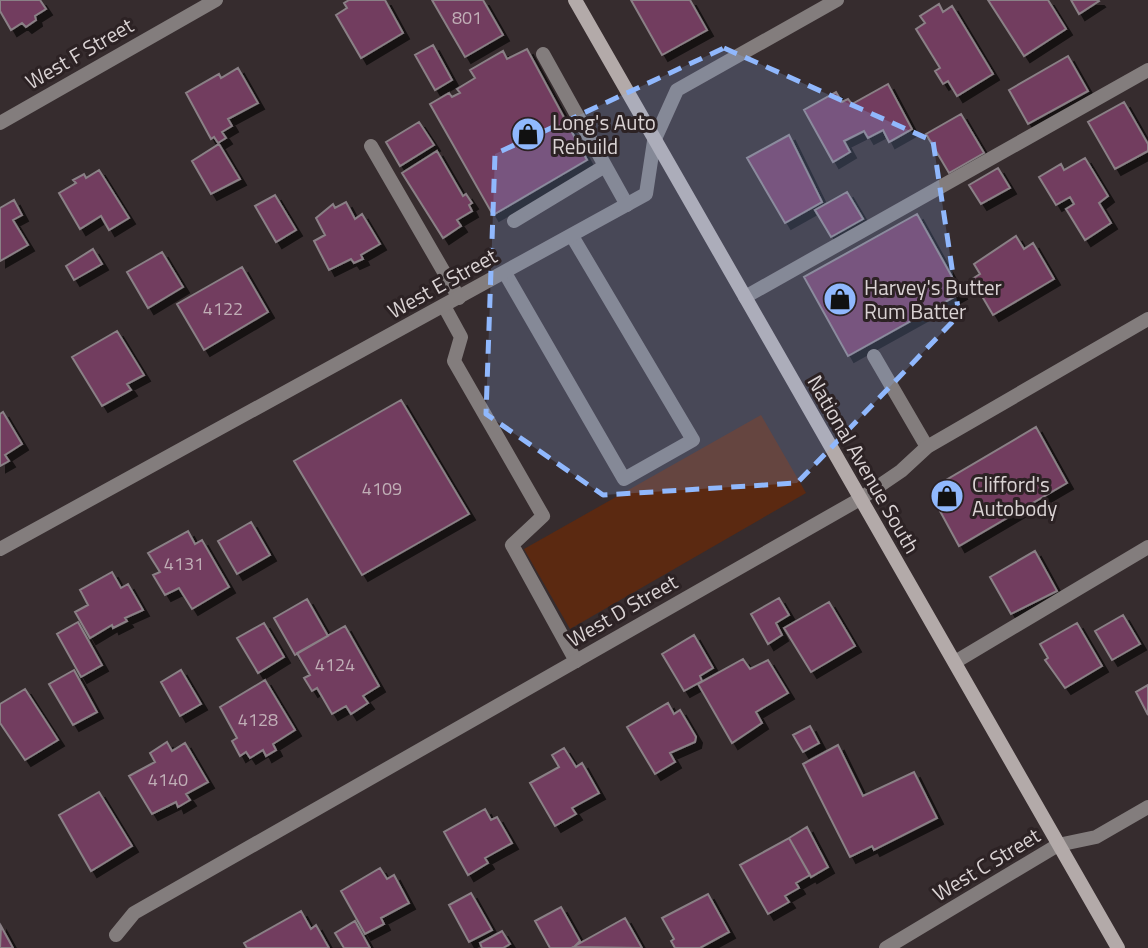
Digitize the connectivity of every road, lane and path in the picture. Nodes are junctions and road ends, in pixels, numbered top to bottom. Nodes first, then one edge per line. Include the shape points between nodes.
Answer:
1 (216, 0) edge
2 (575, 0) edge
3 (837, 0) edge
4 (543, 54) dead end
5 (1148, 70) edge
6 (0, 123) edge
7 (654, 141) junction
8 (371, 146) dead end
9 (605, 166) junction
10 (627, 205) junction
11 (514, 221) dead end
12 (572, 236) junction
13 (505, 273) junction
14 (745, 297) junction
15 (459, 298) junction
16 (444, 306) junction
17 (1148, 319) edge
18 (874, 356) dead end
19 (927, 447) junction
20 (860, 499) junction
21 (1148, 547) edge
22 (0, 549) edge
23 (576, 661) junction
24 (955, 662) junction
25 (1148, 807) edge
26 (1058, 845) junction
27 (116, 941) edge
28 (886, 948) edge
29 (1118, 948) edge

1 - 6 street, West F Street
2 - 7 main road, National Avenue South
3 - 7 street, West E Street via 677,90
4 - 9 street
5 - 14 street
7 - 10 street, West E Street via 646,194
7 - 14 main road, National Avenue South
8 - 15 street
9 - 10 street
9 - 11 street
10 - 12 street, West E Street
12 - 13 street, West E Street
12 - 13 street via 693,440 624,479
13 - 15 street, West E Street
14 - 20 main road, National Avenue South
15 - 16 street, West E Street
16 - 22 street, West E Street
16 - 23 street via 461,337 454,361 543,516 513,545
17 - 19 street, West D Street
18 - 19 street
19 - 20 street, West D Street
20 - 23 street, West D Street
20 - 24 main road, National Avenue South
21 - 24 street
23 - 27 street, West D Street via 134,913
24 - 26 main road, National Avenue South
25 - 26 street, West C Street via 1096,837
26 - 28 street, West C Street
26 - 29 main road, National Avenue South

